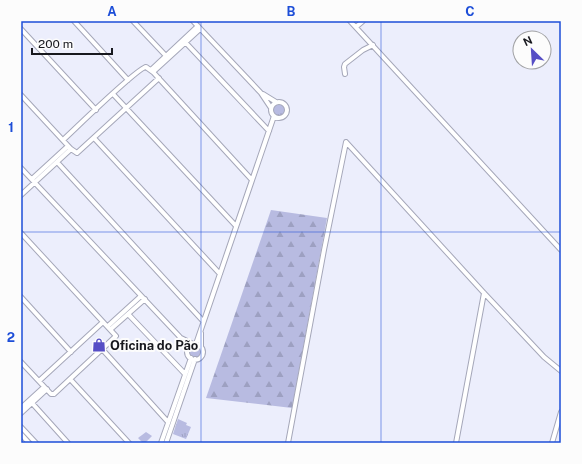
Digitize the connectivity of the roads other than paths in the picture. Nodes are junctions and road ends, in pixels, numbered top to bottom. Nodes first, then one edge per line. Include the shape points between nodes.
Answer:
1 (74, 21) edge
2 (133, 21) edge
3 (193, 21) edge
4 (350, 21) edge
5 (363, 21) edge
6 (356, 27) junction
7 (199, 28) junction
8 (21, 29) edge
9 (186, 43) junction
10 (373, 45) junction
11 (167, 58) junction
12 (152, 71) junction
13 (345, 74) dead end
14 (159, 78) junction
15 (128, 80) junction
16 (261, 92) junction
17 (113, 94) junction
18 (21, 95) edge
19 (276, 102) junction
20 (271, 108) junction
21 (126, 109) junction
22 (96, 110) junction
23 (274, 116) junction
24 (269, 131) junction
25 (94, 138) junction
26 (63, 140) junction
27 (70, 147) junction
28 (56, 162) junction
29 (21, 168) edge
30 (252, 180) junction
31 (33, 181) junction
32 (21, 195) edge
33 (236, 226) junction
34 (21, 233) edge
35 (561, 250) edge
36 (220, 274) junction
37 (484, 293) junction
38 (21, 297) edge
39 (143, 298) junction
40 (128, 314) junction
41 (203, 321) junction
42 (103, 322) junction
43 (110, 328) junction
44 (201, 331) junction
45 (179, 336) junction
46 (194, 344) junction
47 (201, 347) junction
48 (102, 349) junction
49 (188, 349) junction
50 (71, 352) junction
51 (193, 358) junction
52 (21, 362) edge
53 (561, 371) edge
54 (185, 374) junction
55 (70, 380) junction
56 (38, 381) junction
57 (45, 388) junction
58 (32, 403) junction
59 (21, 408) edge
60 (561, 412) edge
61 (21, 413) edge
62 (171, 420) junction
63 (21, 427) edge
64 (21, 434) edge
65 (29, 443) edge
66 (36, 443) edge
67 (68, 443) edge
68 (129, 443) edge
69 (161, 443) edge
70 (166, 443) edge
71 (288, 443) edge
72 (456, 443) edge
73 (552, 443) edge

1 - 15 street
2 - 11 street
3 - 7 street
4 - 6 street
5 - 6 street
6 - 10 street
7 - 9 street
7 - 11 street
7 - 16 street
8 - 22 street
9 - 11 street
9 - 24 street
10 - 13 street via 345,64
10 - 35 street
11 - 12 street
12 - 14 street
12 - 15 street via 143,67
14 - 21 street
14 - 30 street
15 - 17 street
16 - 19 street
16 - 20 street
17 - 21 street
17 - 22 street
18 - 26 street
19 - 20 street
19 - 23 street via 283,103 287,109 281,117
20 - 23 street
21 - 25 street
21 - 33 street
22 - 26 street
23 - 24 street
24 - 30 street
25 - 27 street via 78,153
25 - 36 street
26 - 27 street
27 - 28 street
27 - 31 street
28 - 31 street
28 - 41 street
29 - 31 street
30 - 33 street
31 - 32 street
31 - 39 street
33 - 36 street
34 - 42 street
36 - 41 street
37 - 53 street
37 - 71 street via 347,142 345,143
37 - 72 street
38 - 50 street
39 - 40 street
39 - 43 street
39 - 45 street
40 - 43 street
40 - 54 street
41 - 44 street
42 - 43 street
42 - 50 street
43 - 48 street via 116,336
44 - 46 street
44 - 47 street
45 - 46 street
45 - 49 street
46 - 47 street
46 - 49 street
47 - 51 street via 202,356
48 - 55 street
48 - 62 street
49 - 51 street via 188,354
50 - 56 street
51 - 54 street
51 - 62 street
52 - 56 street
54 - 62 street
55 - 57 street via 54,394 50,394
55 - 68 street
56 - 57 street
57 - 58 street
57 - 59 street
58 - 61 street
58 - 67 street
60 - 73 street
62 - 69 street
62 - 70 street
63 - 66 street
64 - 65 street

